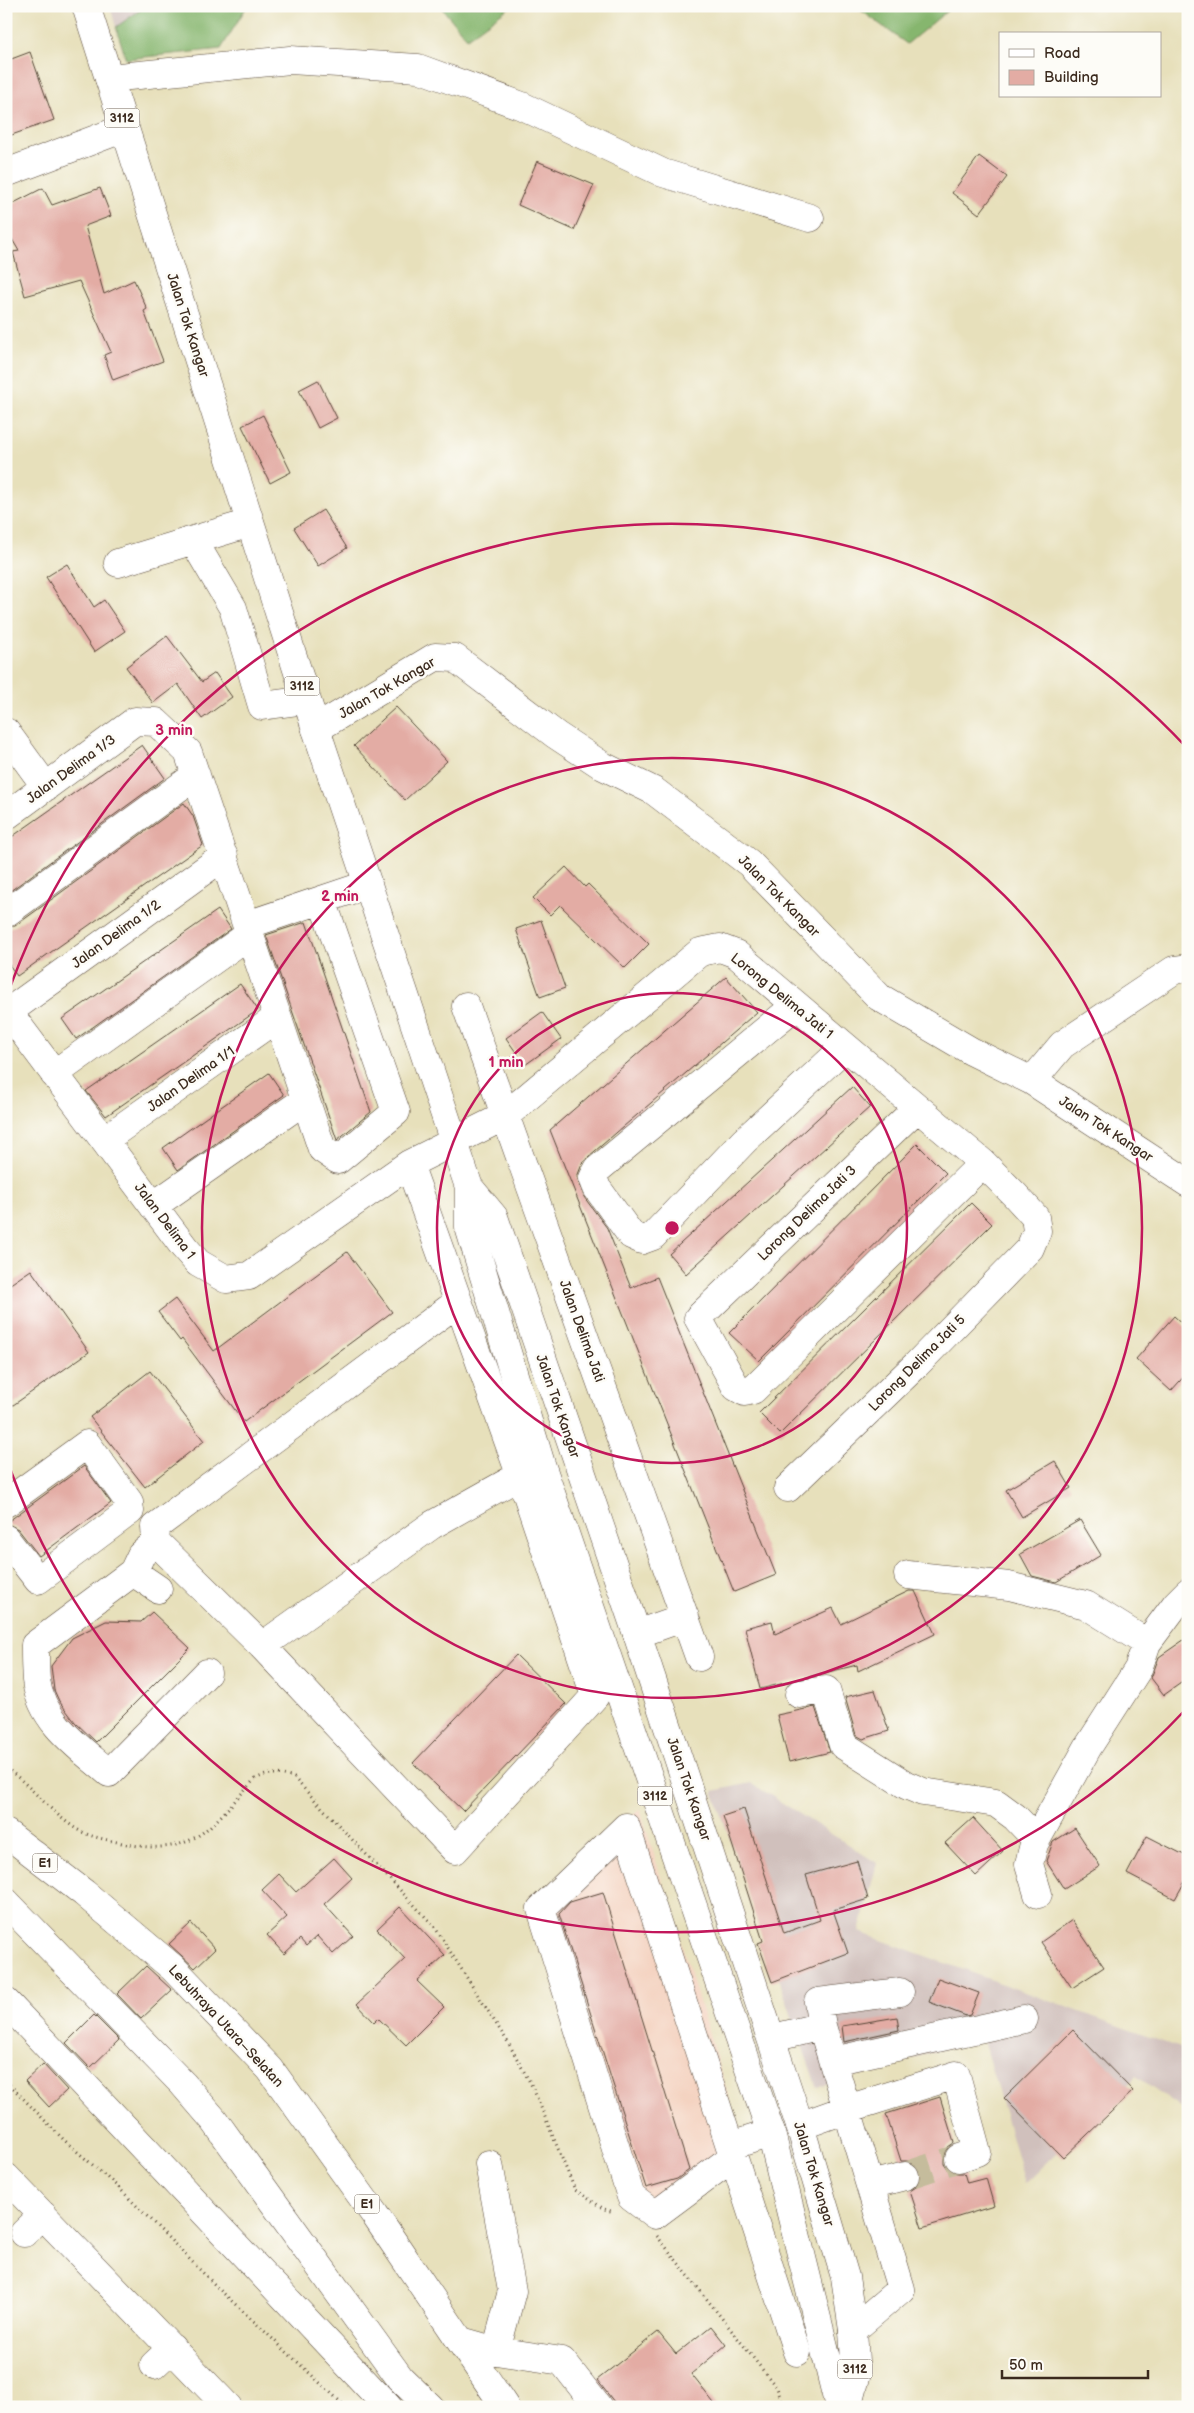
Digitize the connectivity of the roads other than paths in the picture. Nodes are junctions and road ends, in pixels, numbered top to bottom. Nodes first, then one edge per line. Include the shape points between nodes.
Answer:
1 (86, 6) edge
2 (109, 78) junction
3 (125, 128) junction
4 (6, 172) edge
5 (810, 218) dead end
6 (250, 523) junction
7 (193, 540) junction
8 (118, 563) dead end
9 (306, 700) junction
10 (316, 729) junction
11 (6, 732) edge
12 (196, 775) junction
13 (46, 787) junction
14 (6, 816) edge
15 (224, 856) junction
16 (366, 884) junction
17 (322, 900) junction
18 (6, 913) edge
19 (248, 929) junction
20 (1188, 968) edge
21 (466, 1006) dead end
22 (795, 1006) junction
23 (7, 1010) edge
24 (278, 1017) junction
25 (844, 1047) junction
26 (54, 1074) junction
27 (1032, 1080) junction
28 (305, 1100) junction
29 (917, 1108) junction
30 (505, 1116) junction
31 (104, 1140) junction
32 (453, 1141) junction
33 (983, 1163) junction
34 (409, 1164) junction
35 (1188, 1183) edge
36 (469, 1187) junction
37 (153, 1206) junction
38 (1037, 1231) joint
39 (458, 1302) junction
40 (530, 1469) junction
41 (788, 1488) dead end
42 (6, 1503) edge
43 (130, 1511) junction
44 (155, 1535) junction
45 (6, 1539) edge
46 (133, 1572) junction
47 (908, 1575) dead end
48 (158, 1589) dead end
49 (1188, 1592) edge
50 (685, 1617) junction
51 (637, 1634) junction
52 (1146, 1643) junction
53 (262, 1646) junction
54 (699, 1657) dead end
55 (207, 1673) dead end
56 (799, 1694) dead end
57 (6, 1833) edge
58 (1036, 1839) junction
59 (1038, 1894) dead end
60 (6, 1902) edge
61 (900, 1992) dead end
62 (6, 2002) edge
63 (1024, 2019) dead end
64 (822, 2026) junction
65 (773, 2038) junction
66 (833, 2062) junction
67 (847, 2109) junction
68 (800, 2126) junction
69 (771, 2133) junction
70 (731, 2151) junction
71 (959, 2158) tunnel mouth
72 (489, 2164) dead end
73 (6, 2176) edge
74 (905, 2176) tunnel mouth
75 (870, 2185) junction
76 (853, 2330) junction
77 (461, 2341) junction
78 (496, 2351) junction
79 (797, 2352) dead end
80 (228, 2407) edge
81 (388, 2407) edge
82 (430, 2407) edge
83 (505, 2407) edge
84 (598, 2407) edge
85 (839, 2407) edge
86 (848, 2407) edge

1 - 2 main road, Jalan Tok Kangar / 3112
2 - 3 main road, Jalan Tok Kangar / 3112
2 - 5 main road via 290,60 418,68 522,106 663,173
3 - 4 main road
3 - 6 main road, Jalan Tok Kangar / 3112
6 - 7 main road
6 - 9 main road, Jalan Tok Kangar / 3112
7 - 8 main road
7 - 9 main road via 233,608 262,706
9 - 10 main road, Jalan Tok Kangar / 3112
10 - 16 main road, Jalan Tok Kangar / 3112
10 - 27 main road, Jalan Tok Kangar via 435,657 456,658 556,735 603,766 654,791 750,863 880,997 971,1051
11 - 13 main road
12 - 13 main road, Jalan Delima 1/3 via 188,752 156,722 135,721
12 - 15 main road
12 - 18 main road
13 - 14 main road, Jalan Delima 1/3
15 - 19 main road
15 - 23 main road, Jalan Delima 1/2
16 - 17 main road
16 - 32 main road, Jalan Tok Kangar / 3112
17 - 19 main road
17 - 28 main road via 396,1112 338,1160 322,1148
19 - 24 main road
19 - 26 main road
20 - 27 main road via 1174,970 1062,1045
21 - 30 main road, Jalan Delima Jati
22 - 25 main road, Lorong Delima Jati 1
22 - 25 main road via 598,1169 593,1178 597,1188 631,1235 642,1240 653,1236 744,1141
22 - 30 main road, Lorong Delima Jati 1 via 736,954 720,948 700,952
23 - 26 main road, Jalan Delima 1
24 - 28 main road
24 - 31 main road, Jalan Delima 1/1
25 - 29 main road, Lorong Delima Jati 1
26 - 31 main road, Jalan Delima 1
27 - 35 main road, Jalan Tok Kangar
28 - 37 main road
29 - 33 main road, Lorong Delima Jati 1
29 - 33 main road, Lorong Delima Jati 3 via 698,1318 736,1387 744,1392 753,1390
30 - 32 main road, Lorong Delima Jati 1
30 - 50 main road, Jalan Delima Jati
31 - 37 main road, Jalan Delima 1
32 - 34 main road, Jalan Delima 1
32 - 36 main road, Jalan Tok Kangar / 3112
33 - 38 main road, Lorong Delima Jati 1 via 1035,1217
34 - 37 main road, Jalan Delima 1 via 249,1276 226,1279 198,1264
34 - 39 main road
36 - 40 main road, Jalan Tok Kangar / 3112 via 469,1226
36 - 51 main road, Jalan Tok Kangar / 3112 via 494,1217
38 - 41 main road, Lorong Delima Jati 5 via 1030,1248 1017,1262
39 - 40 main road
39 - 44 main road
40 - 53 main road via 432,1525
40 - 53 main road via 595,1696 455,1850
40 - 69 main road, Jalan Tok Kangar / 3112
42 - 43 main road via 87,1444 130,1502
43 - 44 main road
43 - 45 main road via 38,1580
44 - 46 main road
44 - 53 main road
46 - 48 main road
46 - 55 main road via 35,1645 36,1682 47,1715 109,1772
47 - 52 main road via 1009,1586 1086,1605
49 - 52 main road
50 - 51 main road
50 - 54 main road, Jalan Delima Jati
51 - 65 main road, Jalan Tok Kangar / 3112
52 - 58 main road via 1138,1669
56 - 58 main road via 826,1690 843,1745 906,1785 923,1792 996,1803
57 - 77 main road, Lebuhraya Utara–Selatan / E1 via 84,1892 173,1968 270,2069
58 - 59 main road via 1029,1864
60 - 82 main road via 214,2120 400,2378
61 - 64 main road via 818,2002
62 - 81 main road
63 - 66 main road
64 - 65 main road
64 - 66 main road
65 - 68 main road, Jalan Tok Kangar / 3112
66 - 67 main road
67 - 68 main road
67 - 71 main road via 956,2075 977,2152
67 - 75 main road
68 - 76 main road, Jalan Tok Kangar / 3112 via 845,2276
69 - 70 main road
69 - 85 main road, Jalan Tok Kangar / 3112
70 - 70 main road via 626,1827 541,1909 631,2197 655,2215
70 - 79 main road
72 - 78 main road via 512,2291
73 - 80 main road via 34,2224 163,2357
74 - 75 main road
75 - 76 main road via 901,2289
76 - 86 main road, Jalan Tok Kangar / 3112 via 856,2377
77 - 78 main road
77 - 83 main road, Lebuhraya Utara–Selatan / E1
78 - 84 main road via 562,2362

